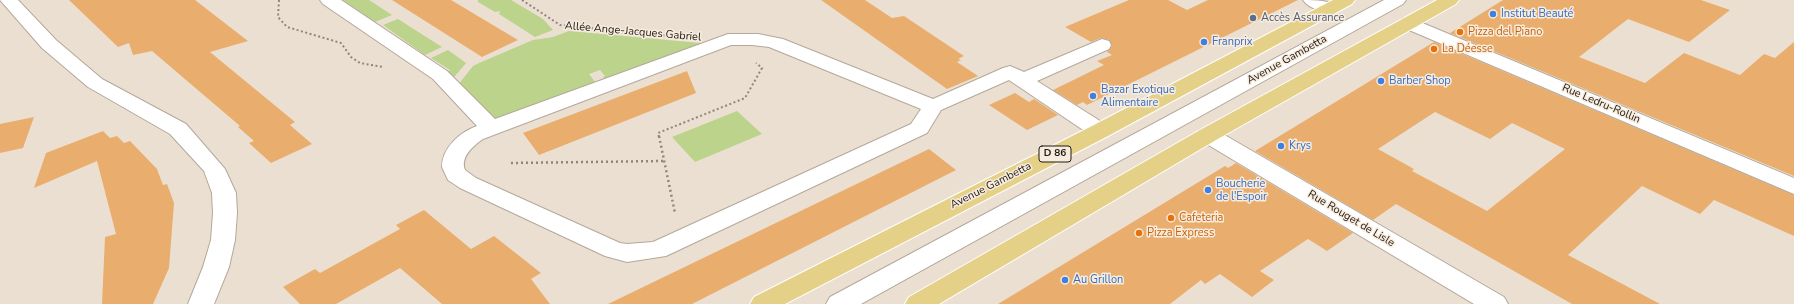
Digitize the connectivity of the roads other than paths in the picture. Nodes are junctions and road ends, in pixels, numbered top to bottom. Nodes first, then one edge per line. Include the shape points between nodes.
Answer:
1 (8, 0) edge
2 (329, 0) edge
3 (1397, 0) edge
4 (1450, 0) edge
5 (1329, 3) edge
6 (1408, 23) junction
7 (1102, 45) dead end
8 (1022, 80) junction
9 (933, 106) junction
10 (490, 127) junction
11 (1100, 131) junction
12 (1208, 135) junction
13 (1794, 187) edge
14 (201, 304) edge
15 (763, 304) edge
16 (839, 304) edge
17 (918, 304) edge
18 (1495, 304) edge

1 - 14 street via 49,44 95,83 178,129 214,169 224,193 223,240 216,267
2 - 10 street via 440,74
3 - 16 street, Avenue Gambetta
4 - 6 main road
5 - 11 main road, Avenue Gambetta / D 86
6 - 12 main road
6 - 13 street, Rue Ledru-Rollin
7 - 8 street
8 - 9 street via 1010,72
8 - 11 street
9 - 10 street via 776,43 752,38 728,40
9 - 10 street via 919,128 657,250 627,253 614,250 468,183 456,174 452,164 456,153 475,134
11 - 15 main road, Avenue Gambetta / D 86
12 - 17 main road
12 - 18 street, Rue Rouget de Lisle

